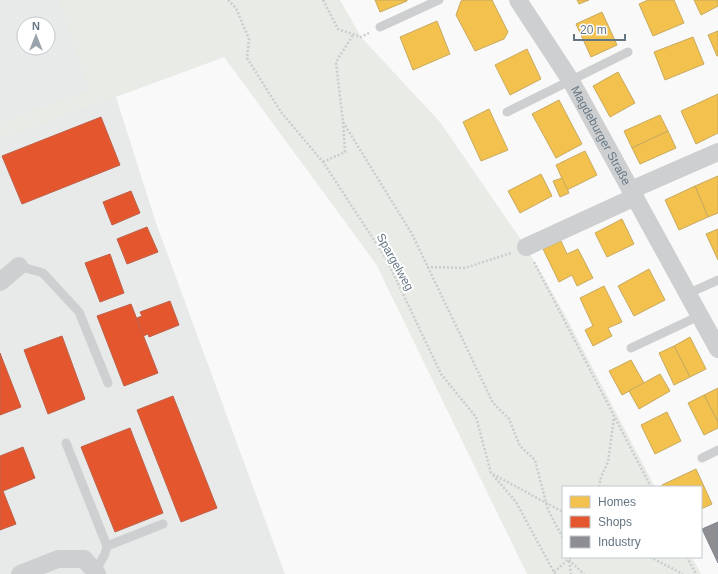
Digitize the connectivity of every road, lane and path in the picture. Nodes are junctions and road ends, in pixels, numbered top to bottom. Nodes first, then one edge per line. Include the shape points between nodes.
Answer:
1 (228, 0) edge
2 (323, 0) edge
3 (439, 0) edge
4 (518, 0) edge
5 (380, 27) joint
6 (353, 35) junction
7 (628, 52) dead end
8 (571, 81) junction
9 (507, 112) dead end
10 (343, 122) junction
11 (718, 152) edge
12 (323, 162) junction
13 (633, 193) junction
14 (526, 247) junction
15 (19, 266) joint
16 (427, 267) junction
17 (718, 280) edge
18 (0, 282) edge
19 (687, 294) junction
20 (699, 316) junction
21 (632, 348) dead end
22 (718, 349) edge
23 (108, 384) dead end
24 (614, 417) junction
25 (66, 443) dead end
26 (718, 450) edge
27 (702, 458) dead end
28 (491, 473) junction
29 (599, 486) edge
30 (650, 486) edge
31 (547, 504) junction
32 (562, 512) edge
33 (163, 524) dead end
34 (562, 536) edge
35 (107, 546) junction
36 (570, 558) edge
37 (652, 558) edge
38 (688, 558) edge
39 (96, 573) edge
40 (555, 573) edge
41 (20, 574) edge
42 (571, 574) edge
43 (584, 574) edge
44 (683, 574) edge
45 (696, 574) edge

1 - 12 path, Spargelweg via 236,8 248,39 247,58 281,112
2 - 6 path via 338,29
3 - 5 lane
4 - 8 street, Magdeburger Straße
5 - 6 path via 361,36
6 - 10 path via 336,62
7 - 8 lane, Magdeburger Straße
8 - 9 lane, Magdeburger Straße
8 - 13 street, Magdeburger Straße
10 - 12 path via 345,152
10 - 16 path via 412,234
11 - 13 street, Magdeburger Straße
12 - 28 path, Spargelweg via 386,260 441,374 476,417
13 - 14 street, Magdeburger Straße
13 - 19 street, Magdeburger Straße
14 - 16 path via 465,268
14 - 24 path
15 - 18 street
15 - 23 lane via 43,273 79,312
16 - 31 path via 492,403 509,419 520,446 535,460
17 - 19 lane
19 - 20 street, Magdeburger Straße
20 - 21 lane
20 - 22 street, Magdeburger Straße
24 - 29 path via 608,462
24 - 30 path
25 - 35 lane
26 - 27 lane
28 - 31 path
28 - 40 path via 516,502
31 - 32 path
31 - 34 path
33 - 35 lane
35 - 39 lane
36 - 40 path
36 - 42 path
36 - 43 path
37 - 44 path
38 - 45 path
39 - 41 street via 84,559 58,559

